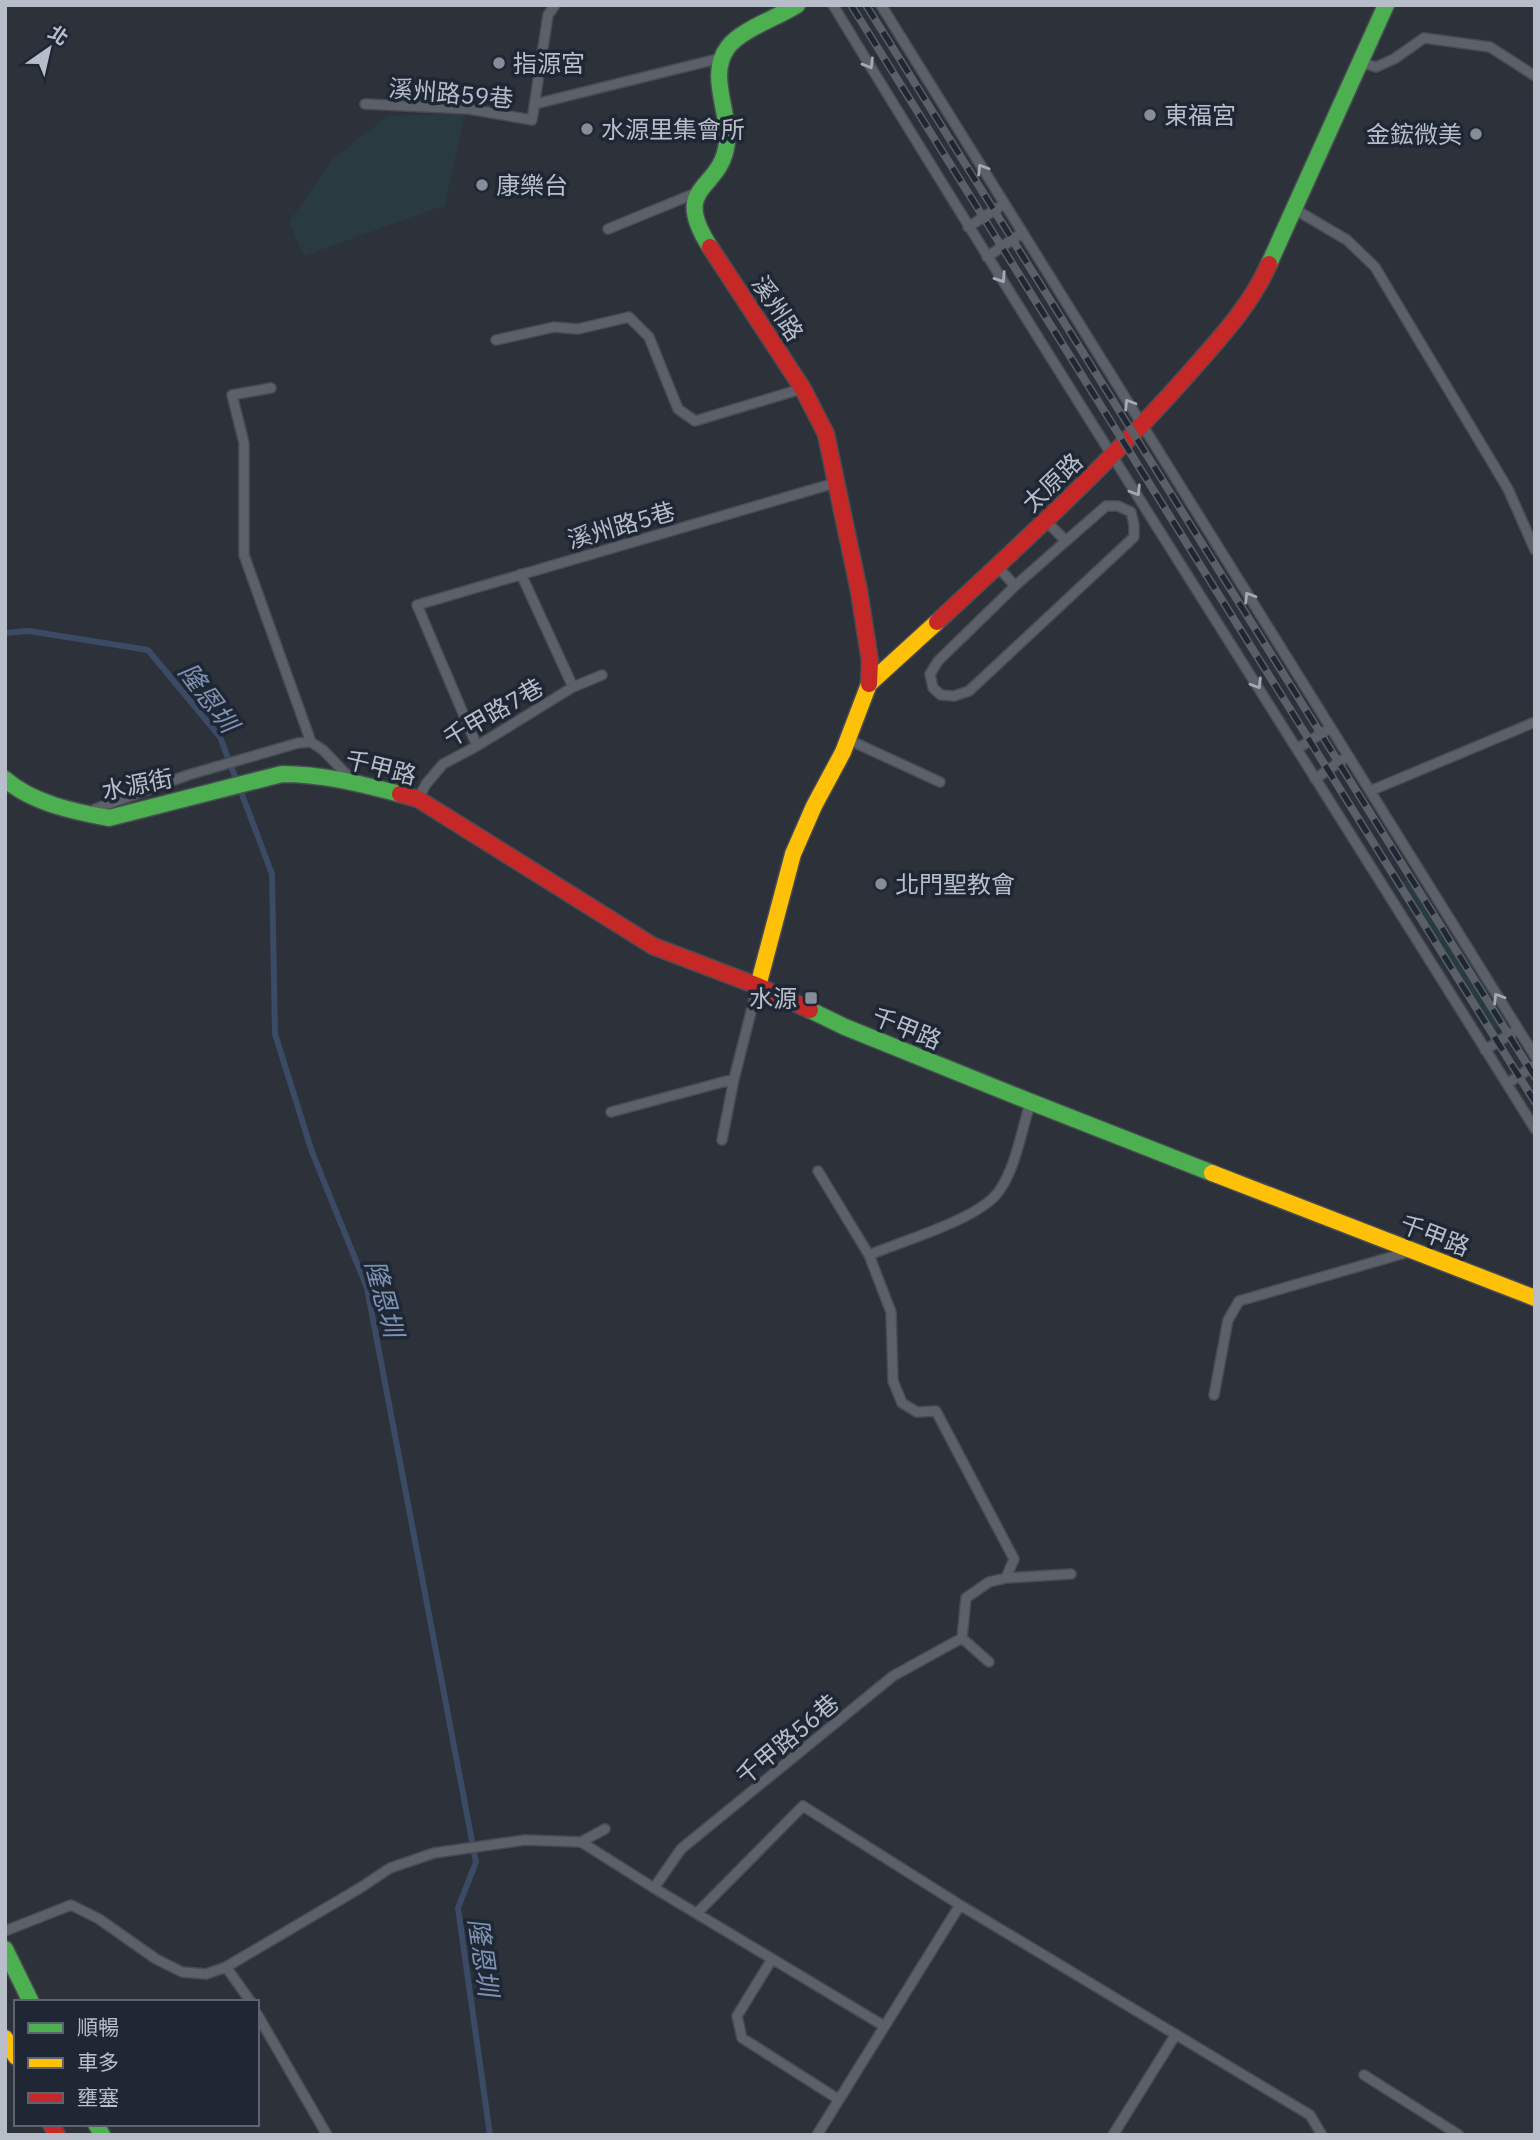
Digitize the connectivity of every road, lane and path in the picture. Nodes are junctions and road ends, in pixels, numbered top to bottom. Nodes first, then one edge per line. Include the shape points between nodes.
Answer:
1 (555, 5) edge
2 (797, 5) edge
3 (833, 5) edge
4 (881, 5) edge
5 (1386, 5) edge
6 (722, 58) junction
7 (1360, 62) junction
8 (1535, 76) edge
9 (535, 103) junction
10 (365, 104) dead end
11 (696, 193) junction
12 (1004, 204) junction
13 (1295, 209) junction
14 (968, 227) junction
15 (608, 229) dead end
16 (1022, 233) junction
17 (987, 257) junction
18 (496, 340) dead end
19 (271, 388) dead end
20 (803, 389) junction
21 (1143, 426) junction
22 (1114, 455) junction
23 (836, 482) junction
24 (1045, 520) junction
25 (1066, 541) junction
26 (1535, 550) edge
27 (996, 566) junction
28 (521, 574) junction
29 (1015, 586) junction
30 (602, 675) dead end
31 (869, 684) junction
32 (573, 687) junction
33 (1535, 722) edge
34 (1330, 728) junction
35 (847, 739) junction
36 (311, 742) junction
37 (477, 746) junction
38 (1297, 749) junction
39 (1348, 756) junction
40 (5, 779) edge
41 (1315, 779) junction
42 (354, 782) junction
43 (940, 782) dead end
44 (1370, 791) junction
45 (201, 793) joint
46 (418, 799) junction
47 (82, 813) junction
48 (758, 986) junction
49 (1518, 1029) junction
50 (1485, 1050) junction
51 (1535, 1056) edge
52 (1535, 1065) edge
53 (734, 1079) junction
54 (1507, 1084) junction
55 (1031, 1102) junction
56 (611, 1112) dead end
57 (1535, 1129) edge
58 (722, 1140) dead end
59 (818, 1171) dead end
60 (1414, 1251) junction
61 (869, 1255) junction
62 (1535, 1298) edge
63 (1214, 1395) dead end
64 (1071, 1574) dead end
65 (1006, 1578) junction
66 (962, 1638) junction
67 (989, 1662) dead end
68 (605, 1829) dead end
69 (581, 1842) junction
70 (654, 1888) junction
71 (960, 1905) junction
72 (698, 1913) junction
73 (5, 1931) edge
74 (5, 1949) edge
75 (772, 1959) junction
76 (226, 1967) junction
77 (30, 2000) edge
78 (250, 2000) edge
79 (259, 2017) edge
80 (884, 2026) junction
81 (1176, 2034) junction
82 (5, 2038) edge
83 (14, 2054) edge
84 (1364, 2075) dead end
85 (838, 2099) junction
86 (327, 2135) edge
87 (817, 2135) edge
88 (1113, 2135) edge
89 (1322, 2135) edge
90 (1459, 2135) edge

1 - 9 lane via 548,15
2 - 6 street via 736,40
3 -> 14 lane
12 -> 4 lane
5 - 7 street, 太原路
6 - 9 lane, 溪州路59巷
6 - 11 street via 726,151
7 - 8 lane via 1376,67 1424,38 1490,47
7 - 13 street, 太原路
9 - 10 lane, 溪州路59巷 via 532,120 469,109
11 - 15 lane
11 - 20 street, 溪州路 via 692,212 698,228
12 - 14 lane
12 - 16 lane
13 - 21 street, 太原路 via 1253,296
13 - 26 lane via 1347,240 1375,267 1508,489
14 - 17 lane
16 - 17 lane
21 -> 16 lane
17 -> 22 lane
18 - 20 lane via 629,317 649,337 678,410 695,421
19 - 36 lane via 232,395 244,443 244,555
20 - 23 street, 溪州路 via 827,434
21 - 22 street, 太原路
34 -> 21 lane
22 - 24 street, 太原路
22 -> 38 lane
23 - 28 lane, 溪州路5巷
23 - 31 street, 溪州路 via 859,591
24 - 25 lane
24 - 27 street, 太原路
25 - 29 lane
25 - 29 lane via 1106,506 1131,512 1134,537 969,691 941,695 933,688 930,674 938,661
27 - 29 lane
27 - 31 street, 太原路
28 - 32 lane
28 - 37 lane, 溪州路5巷 via 416,605
30 - 32 lane, 千甲路7巷
31 - 35 street, 太原路
32 - 37 lane, 千甲路7巷
33 - 44 lane
34 - 38 lane
34 - 39 lane
35 - 43 lane
35 - 48 street, 太原路 via 793,854
36 - 42 lane
36 - 47 lane via 188,775
37 - 46 lane, 千甲路7巷 via 443,764
38 - 41 lane
39 - 41 lane
39 - 44 lane
40 - 47 street, 水源街 via 38,798
41 - 50 lane
42 - 45 street, 千甲路 via 282,774
42 - 46 street, 千甲路
49 -> 44 lane
45 - 47 street, 水源街 via 109,818
46 - 48 street, 千甲路 via 653,946
48 - 53 lane
48 - 55 street, 千甲路 via 845,1027
49 - 50 lane
49 - 51 lane
50 - 54 lane
52 - 54 lane
53 - 56 lane
53 - 58 lane
54 - 57 lane
55 - 60 street, 千甲路
55 - 61 lane via 1008,1175 990,1202 974,1213
59 - 61 lane
60 - 62 street, 千甲路
60 - 63 lane via 1239,1301 1228,1320
61 - 65 lane via 891,1311 893,1381 902,1404 917,1412 936,1410 1014,1559
64 - 65 lane
65 - 66 lane via 989,1582 966,1598
66 - 67 lane
66 - 70 lane, 千甲路56巷 via 893,1676 681,1850
68 - 69 lane
69 - 70 lane
69 - 76 lane via 525,1840 434,1853 390,1868
70 - 72 lane
71 - 72 lane via 803,1806
71 - 80 lane
71 - 81 lane
72 - 75 lane
73 - 76 lane via 71,1905 182,1972 206,1974
74 - 77 street
75 - 80 lane
75 - 85 lane via 737,2016 742,2039
76 - 78 lane
79 - 86 lane
80 - 85 lane
81 - 88 lane
81 - 89 lane via 1310,2115
82 - 83 street
84 - 90 lane
85 - 87 lane

